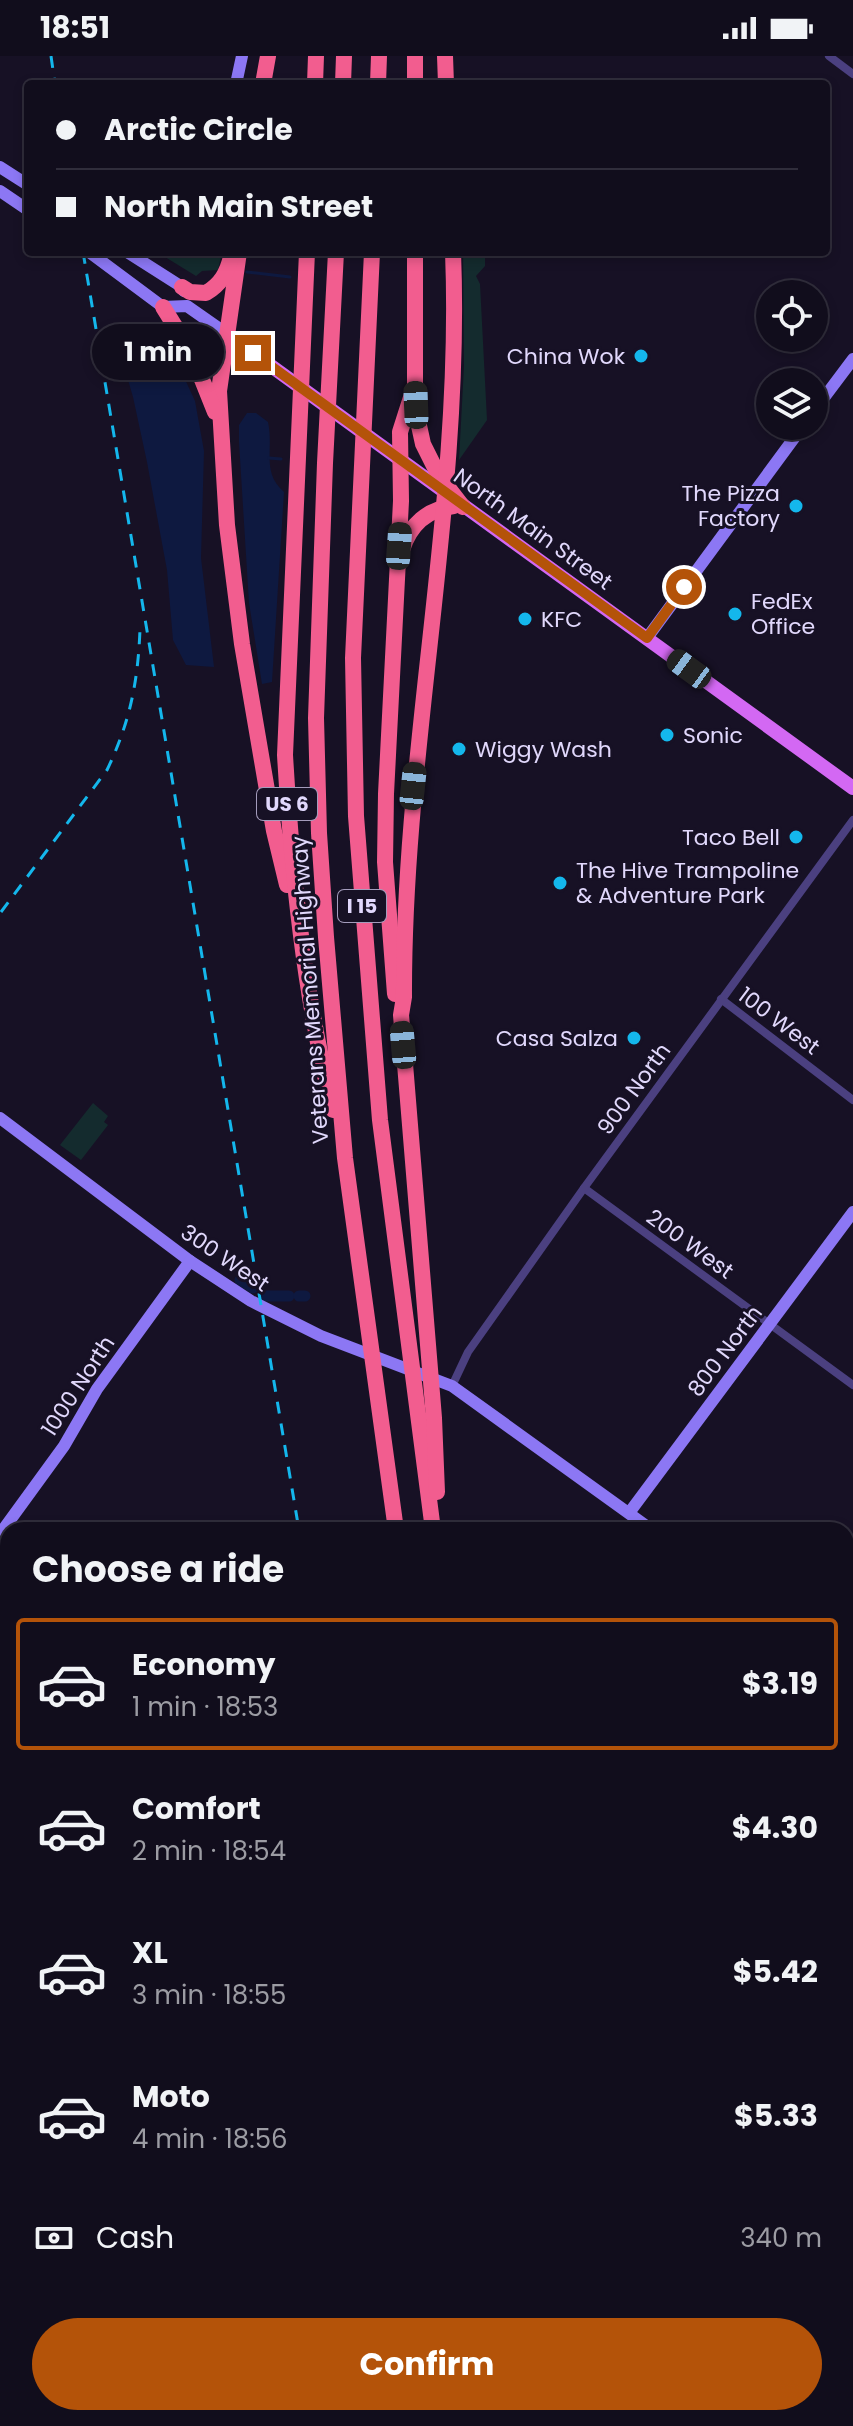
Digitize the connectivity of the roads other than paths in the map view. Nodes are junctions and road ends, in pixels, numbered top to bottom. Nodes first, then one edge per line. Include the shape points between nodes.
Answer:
1 (242, 56) edge
2 (268, 56) edge
3 (316, 56) edge
4 (344, 56) edge
5 (379, 56) edge
6 (415, 56) edge
7 (445, 56) edge
8 (829, 56) edge
9 (853, 74) edge
10 (237, 80) edge
11 (264, 80) edge
12 (315, 80) edge
13 (343, 80) edge
14 (378, 80) edge
15 (415, 80) edge
16 (446, 80) edge
17 (0, 167) edge
18 (24, 182) edge
19 (0, 191) edge
20 (24, 207) edge
21 (94, 256) edge
22 (133, 256) edge
23 (141, 256) edge
24 (232, 256) edge
25 (238, 256) edge
26 (307, 256) edge
27 (336, 256) edge
28 (372, 256) edge
29 (415, 256) edge
30 (453, 256) edge
31 (147, 266) junction
32 (182, 287) junction
33 (187, 306) junction
34 (163, 307) junction
35 (227, 334) junction
36 (853, 359) edge
37 (415, 385) junction
38 (828, 392) edge
39 (222, 437) junction
40 (793, 440) edge
41 (400, 461) junction
42 (463, 507) junction
43 (398, 565) junction
44 (647, 638) junction
45 (853, 788) edge
46 (853, 820) edge
47 (309, 984) junction
48 (721, 999) junction
49 (401, 1015) junction
50 (853, 1100) edge
51 (0, 1118) edge
52 (345, 1158) junction
53 (584, 1188) junction
54 (853, 1212) edge
55 (190, 1261) junction
56 (770, 1325) junction
57 (853, 1385) edge
58 (452, 1386) junction
59 (629, 1513) junction
60 (9, 1522) edge
61 (395, 1522) edge
62 (434, 1522) edge
63 (435, 1522) edge
64 (641, 1522) edge

1 - 10 street
2 - 11 highway
3 - 12 highway
4 - 13 highway
5 - 14 highway
6 - 15 highway
7 - 16 highway
8 - 9 street
17 - 18 street
19 - 20 street
21 - 34 street
22 - 31 street
23 - 31 street
24 - 32 highway via 228,271 212,290 199,294
25 - 35 highway
26 - 47 highway, US 6 via 285,755 289,837
27 - 52 highway, Veterans Memorial Highway / I 15 via 316,718 319,833
28 - 62 highway, I 15 via 353,658 356,816 380,1120
29 - 37 highway
30 - 49 highway via 451,438 412,800
31 - 32 street
32 - 33 street
33 - 34 street
33 - 35 street, North Main Street
34 - 39 highway via 191,352
35 - 39 highway via 220,379
35 - 41 main road, North Main Street
36 - 38 street
37 - 41 highway via 400,432
37 - 42 highway via 423,444
39 - 47 highway via 242,644 274,831
40 - 44 street
41 - 42 main road, North Main Street
41 - 43 highway
42 - 43 highway via 440,507 421,518 404,543
42 - 44 main road, North Main Street
43 - 49 highway via 385,862 392,969
44 - 45 main road, North Main Street
46 - 48 street, 900 North
47 - 52 highway, US 6
48 - 50 street, 100 West
48 - 53 street, 900 North
49 - 63 highway via 434,1418
51 - 55 street, 300 West
52 - 61 highway, Veterans Memorial Highway / I 15
53 - 56 street, 200 West
53 - 58 street, 900 North via 468,1352
54 - 56 street, 800 North
55 - 58 street, 300 West via 251,1301 321,1336
55 - 60 street, 1000 North
56 - 57 street, 200 West
56 - 59 street, 800 North
58 - 59 street, 300 West
59 - 64 street, 300 West

